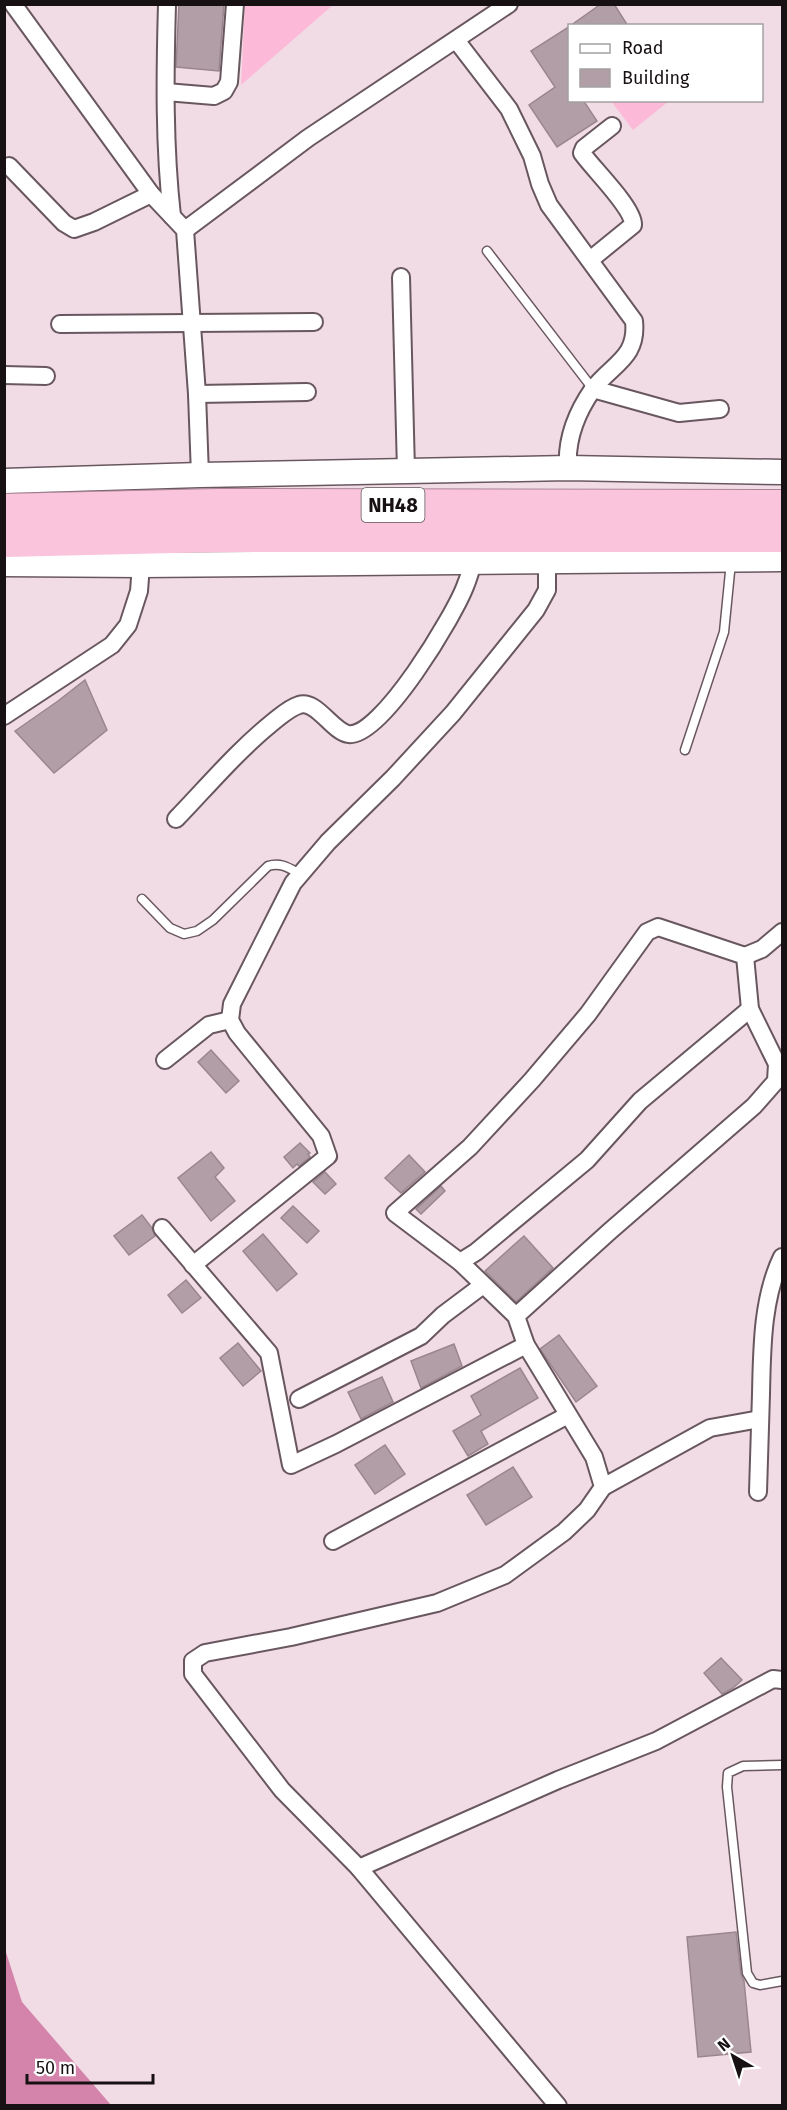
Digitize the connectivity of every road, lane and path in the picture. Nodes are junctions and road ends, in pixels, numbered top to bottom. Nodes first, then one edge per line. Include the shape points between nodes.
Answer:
1 (13, 4) edge
2 (167, 4) edge
3 (235, 4) edge
4 (509, 4) edge
5 (456, 40) junction
6 (166, 92) junction
7 (612, 126) dead end
8 (9, 166) dead end
9 (151, 194) junction
10 (172, 216) junction
11 (185, 230) junction
12 (487, 251) dead end
13 (590, 260) junction
14 (401, 277) dead end
15 (314, 322) dead end
16 (60, 324) dead end
17 (193, 324) junction
18 (4, 375) edge
19 (46, 376) dead end
20 (593, 389) junction
21 (307, 392) dead end
22 (197, 394) junction
23 (720, 409) dead end
24 (568, 468) junction
25 (406, 471) junction
26 (783, 472) edge
27 (200, 475) junction
28 (4, 481) edge
29 (783, 506) edge
30 (4, 510) edge
31 (783, 536) edge
32 (4, 541) edge
33 (731, 558) junction
34 (783, 559) edge
35 (547, 561) junction
36 (473, 562) junction
37 (4, 564) edge
38 (141, 565) junction
39 (4, 716) edge
40 (685, 750) dead end
41 (176, 819) dead end
42 (300, 874) junction
43 (142, 899) dead end
44 (783, 932) edge
45 (745, 956) junction
46 (750, 1009) junction
47 (230, 1020) junction
48 (165, 1060) dead end
49 (162, 1228) dead end
50 (783, 1257) edge
51 (460, 1262) junction
52 (193, 1265) junction
53 (483, 1285) junction
54 (516, 1316) junction
55 (526, 1345) junction
56 (299, 1399) dead end
57 (568, 1415) junction
58 (760, 1419) junction
59 (603, 1487) junction
60 (758, 1492) dead end
61 (333, 1541) dead end
62 (783, 1680) edge
63 (783, 1765) edge
64 (359, 1868) junction
65 (783, 1981) edge
66 (558, 2106) edge

1 - 9 street
2 - 6 street
3 - 6 street via 229,82 224,91 214,96
4 - 5 street
5 - 11 street via 308,138
5 - 13 street via 509,109 532,156 549,205
6 - 10 street via 166,169
7 - 13 street via 582,153 621,200 633,225
8 - 9 street via 74,229
9 - 10 street
10 - 11 street
11 - 17 street
12 - 20 lane
13 - 20 street via 634,321 636,336 628,353
14 - 25 street
15 - 17 street
16 - 17 street
17 - 22 street
18 - 19 street
20 - 23 street via 680,413
20 - 24 street via 572,427
21 - 22 street
22 - 27 street
24 - 25 street
24 - 26 street
25 - 27 street
27 - 28 street
29 - 30 highway, NH48 via 217,505
31 - 32 highway, NH48 via 217,536
33 - 34 street
33 - 35 street
33 - 40 lane via 724,632
35 - 36 street
35 - 42 street via 547,590 536,610 445,721
36 - 38 street
36 - 41 street via 466,585 432,650 384,712 362,733 348,735 311,706 298,705 256,735
37 - 38 street
38 - 39 street via 139,591 128,625 112,645
42 - 43 lane via 283,865 268,866 213,920 184,934 170,928
42 - 47 street via 232,1004
44 - 45 street via 762,949
45 - 46 street
45 - 51 street via 657,927 647,932 588,1014 532,1080 470,1147 395,1213
46 - 51 street via 640,1101 587,1160
46 - 54 street via 777,1064 776,1081 754,1107
47 - 48 street via 209,1025
47 - 52 street via 321,1136 328,1156
49 - 52 street
50 - 58 street via 767,1307
51 - 53 street
52 - 55 street via 269,1353 291,1465
53 - 54 street
53 - 56 street via 421,1336
54 - 55 street
55 - 57 street
57 - 59 street via 594,1457
57 - 61 street
58 - 59 street via 710,1428
58 - 60 street
59 - 64 street via 564,1532 505,1575 437,1603 205,1653 193,1661 193,1674 274,1780
62 - 64 street via 772,1679 656,1741
63 - 65 lane via 742,1766 728,1773 727,1787 747,1973 753,1983 760,1985
64 - 66 street

